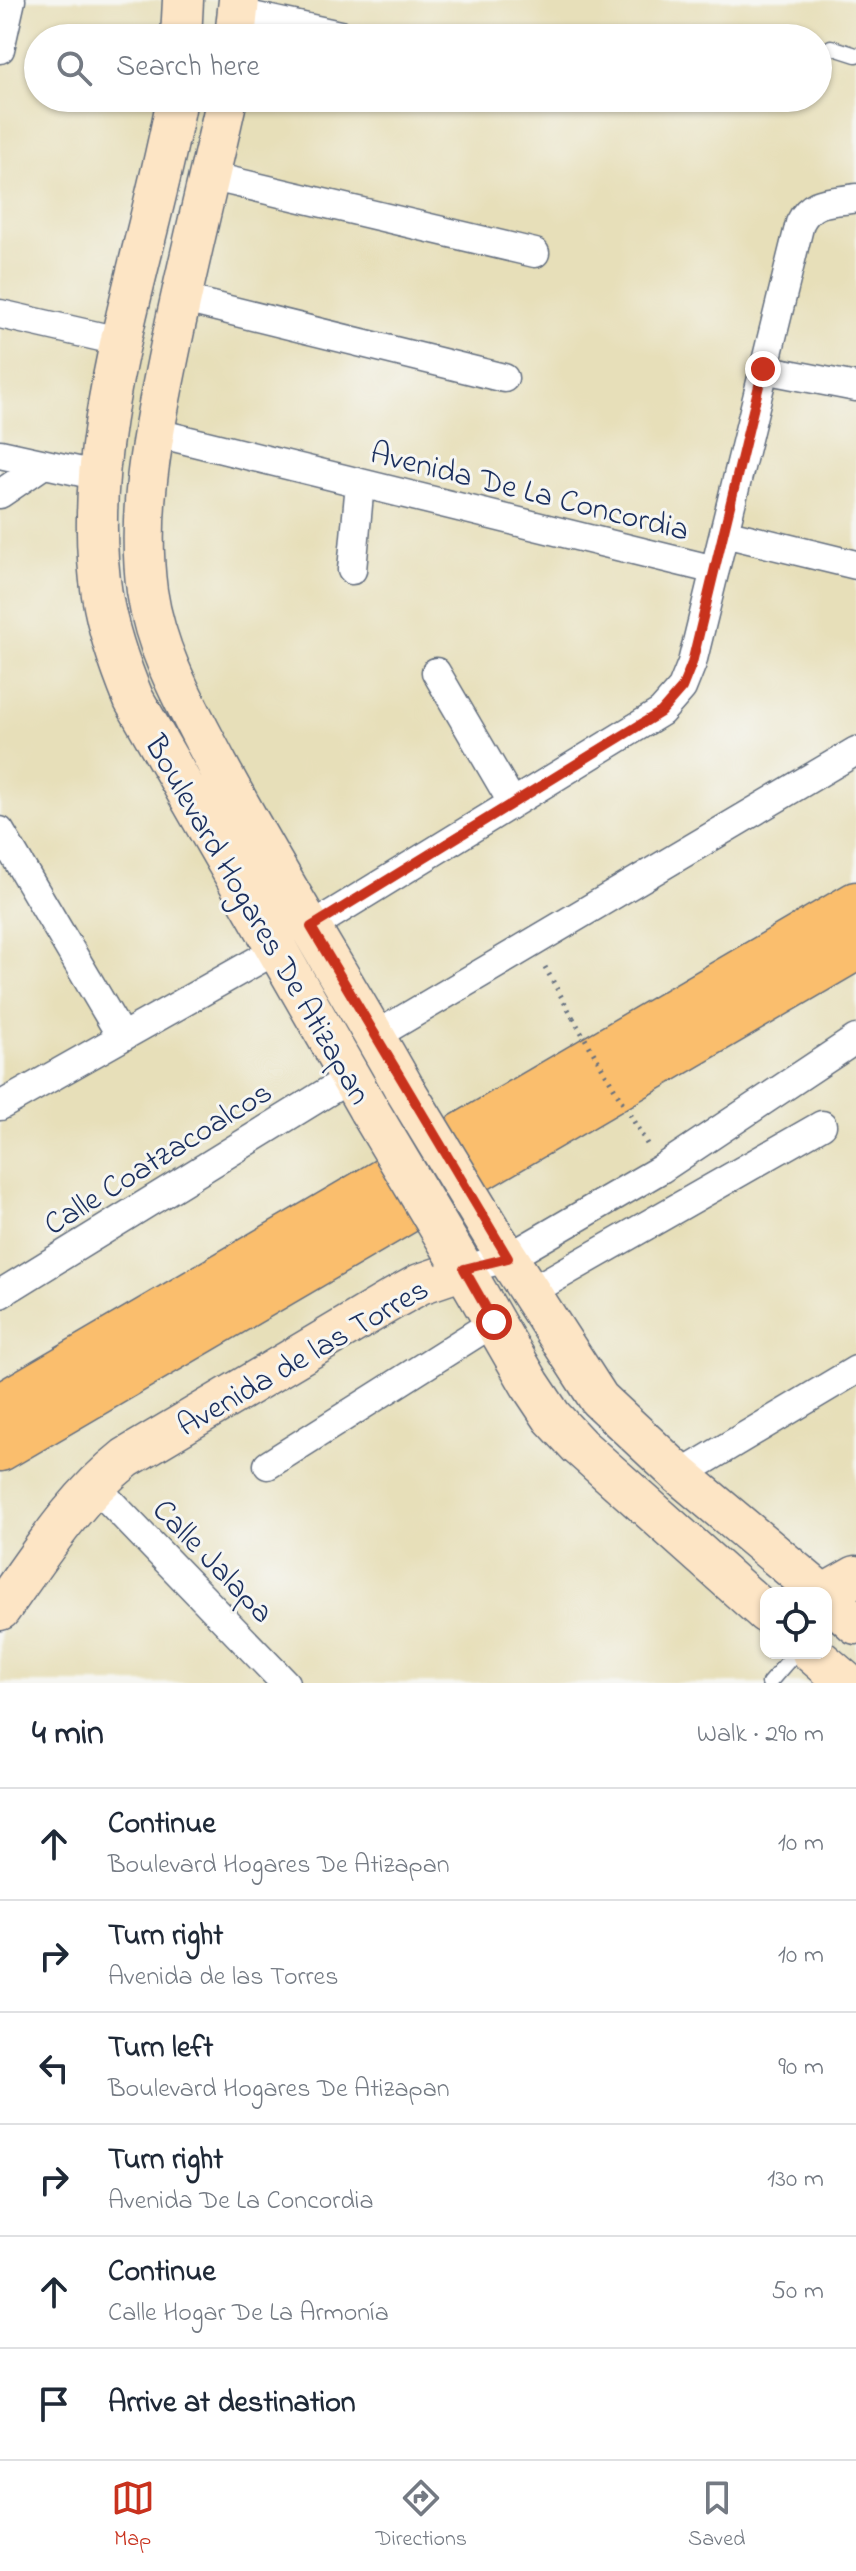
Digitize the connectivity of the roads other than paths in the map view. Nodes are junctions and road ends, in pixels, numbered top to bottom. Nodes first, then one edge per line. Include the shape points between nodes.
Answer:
1 (11, 0) edge
2 (183, 0) edge
3 (241, 13) edge
4 (182, 24) edge
5 (290, 24) edge
6 (832, 47) edge
7 (0, 49) edge
8 (856, 55) edge
9 (175, 112) edge
10 (224, 112) edge
11 (209, 176) junction
12 (856, 198) edge
13 (535, 253) dead end
14 (180, 298) junction
15 (0, 314) edge
16 (123, 342) junction
17 (763, 369) junction
18 (504, 378) dead end
19 (856, 387) edge
20 (153, 432) junction
21 (0, 454) edge
22 (44, 464) junction
23 (100, 476) junction
24 (360, 483) junction
25 (0, 494) edge
26 (724, 533) junction
27 (856, 565) edge
28 (352, 570) dead end
29 (715, 570) junction
30 (436, 672) dead end
31 (856, 751) edge
32 (512, 802) junction
33 (0, 831) edge
34 (261, 846) junction
35 (226, 866) junction
36 (856, 904) edge
37 (311, 927) junction
38 (856, 948) edge
39 (276, 950) junction
40 (121, 1036) junction
41 (375, 1036) junction
42 (856, 1039) edge
43 (360, 1094) junction
44 (0, 1106) edge
45 (822, 1125) dead end
46 (500, 1246) junction
47 (460, 1262) junction
48 (530, 1292) junction
49 (0, 1294) edge
50 (494, 1322) junction
51 (856, 1370) edge
52 (0, 1406) edge
53 (0, 1449) edge
54 (268, 1465) dead end
55 (680, 1475) junction
56 (93, 1484) junction
57 (856, 1576) edge
58 (814, 1587) edge
59 (832, 1590) edge
60 (832, 1602) edge
61 (760, 1608) edge
62 (0, 1610) edge
63 (856, 1624) edge
64 (790, 1659) edge
65 (819, 1659) edge
66 (285, 1683) edge
67 (769, 1683) edge
68 (847, 1683) edge

1 - 7 street
2 - 4 street
3 - 5 street
6 - 8 lane
9 - 16 street, Boulevard Hogares De Atizapan
10 - 11 street, Boulevard Hogares De Atizapan
11 - 13 street
11 - 14 street, Boulevard Hogares De Atizapan
12 - 17 street via 815,204 805,212
14 - 18 street
14 - 20 street, Boulevard Hogares De Atizapan
15 - 16 street
16 - 23 street, Boulevard Hogares De Atizapan
17 - 19 street
17 - 26 street
20 - 24 street, Avenida De La Concordia
20 - 34 street, Boulevard Hogares De Atizapan via 144,546 156,635 174,682
21 - 22 street
22 - 23 street
22 - 25 street
23 - 35 street, Boulevard Hogares De Atizapan via 98,548 113,648 134,700
24 - 28 street
24 - 29 street, Avenida De La Concordia
26 - 27 street
26 - 29 street
29 - 32 street, Avenida De La Concordia via 692,663 682,688 661,712
30 - 32 street
31 - 41 street
32 - 37 street, Avenida De La Concordia
33 - 40 street
34 - 35 street
34 - 37 street, Boulevard Hogares De Atizapan
35 - 39 street, Boulevard Hogares De Atizapan
36 - 52 highway
37 - 41 street, Boulevard Hogares De Atizapan
38 - 53 highway
39 - 40 street
39 - 43 street, Boulevard Hogares De Atizapan
40 - 44 street
41 - 46 street, Boulevard Hogares De Atizapan, bridge
42 - 46 street, Avenida de las Torres via 661,1169
43 - 47 street, Boulevard Hogares De Atizapan, bridge
43 - 49 street, Calle Coatzacoalcos
45 - 48 street
46 - 47 street, Avenida de las Torres
46 - 48 street, Boulevard Hogares De Atizapan
47 - 50 street, Boulevard Hogares De Atizapan
47 - 56 street, Avenida de las Torres via 126,1458
48 - 55 street, Boulevard Hogares De Atizapan via 599,1399
50 - 54 street
50 - 61 street, Boulevard Hogares De Atizapan via 552,1417
51 - 55 street
55 - 58 street, Boulevard Hogares De Atizapan
56 - 62 street, Avenida de las Torres
56 - 66 street, Calle Jalapa
57 - 59 street
60 - 63 street, Boulevard Hogares De Atizapan
64 - 67 lane
65 - 68 street

